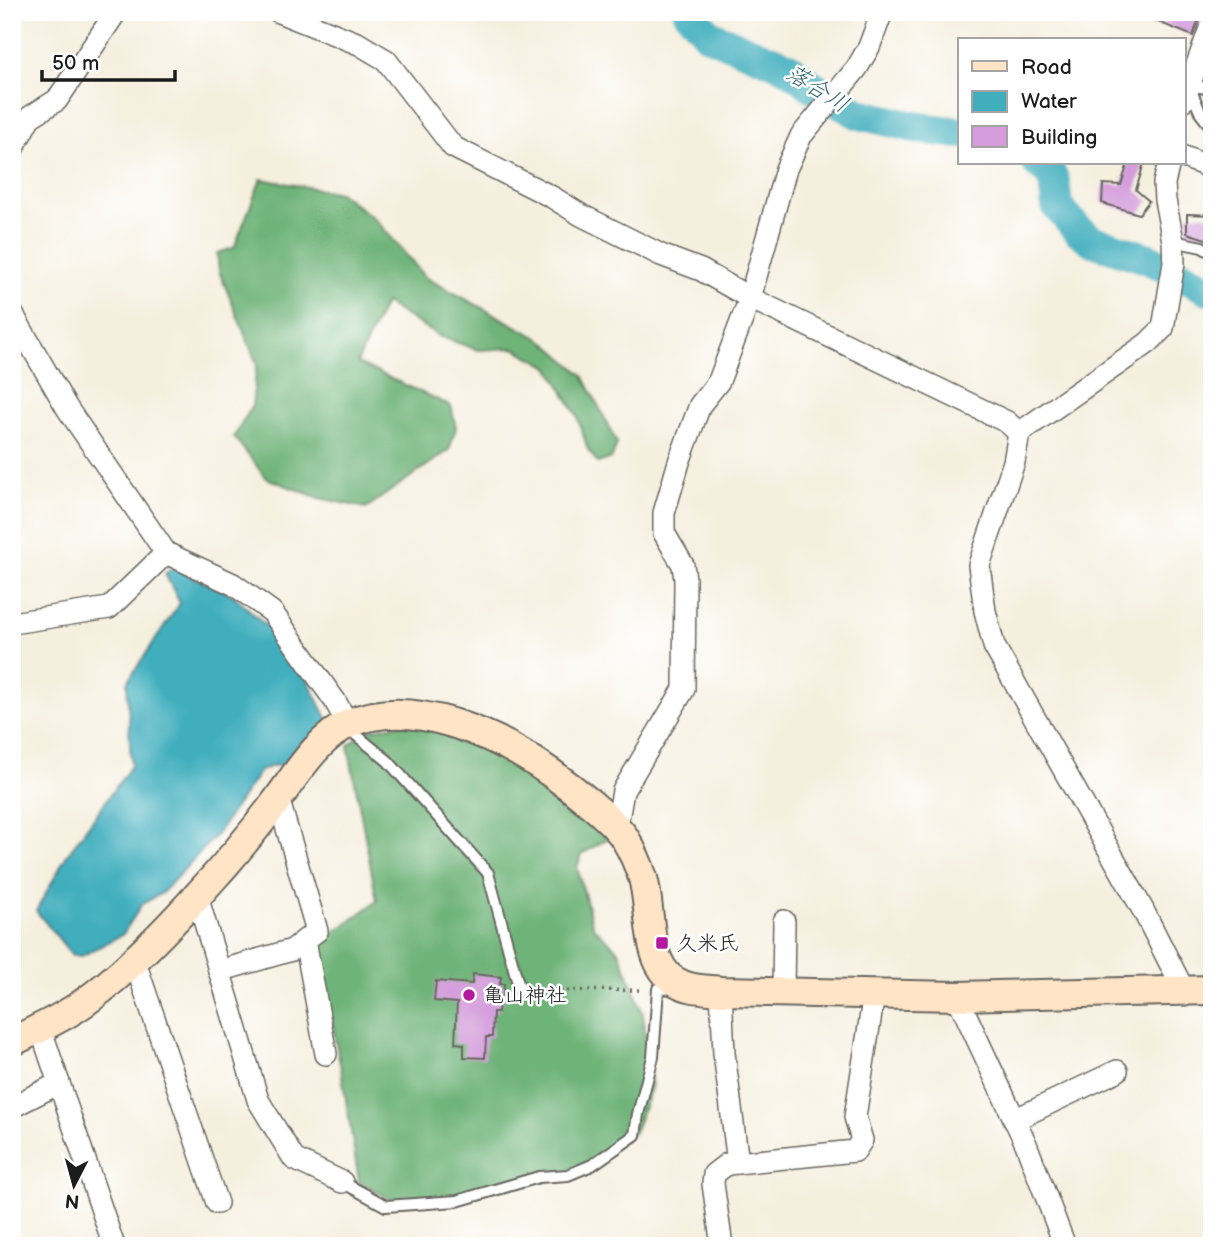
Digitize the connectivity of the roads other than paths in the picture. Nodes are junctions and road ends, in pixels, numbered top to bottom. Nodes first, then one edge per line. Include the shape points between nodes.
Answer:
1 (116, 12) edge
2 (279, 12) edge
3 (882, 12) edge
4 (1212, 23) edge
5 (1212, 89) edge
6 (1186, 93) edge
7 (1212, 128) edge
8 (12, 150) edge
9 (1186, 159) edge
10 (1169, 164) edge
11 (1212, 167) edge
12 (1212, 253) edge
13 (1173, 261) junction
14 (750, 298) junction
15 (12, 313) edge
16 (1019, 433) junction
17 (166, 552) junction
18 (12, 624) edge
19 (348, 724) junction
20 (278, 798) junction
21 (613, 825) junction
22 (197, 896) junction
23 (784, 921) dead end
24 (305, 940) junction
25 (134, 959) junction
26 (219, 971) junction
27 (690, 988) junction
28 (1212, 990) edge
29 (520, 991) road end
30 (721, 991) junction
31 (1184, 991) junction
32 (783, 992) junction
33 (874, 994) junction
34 (957, 996) junction
35 (40, 1027) junction
36 (12, 1042) edge
37 (326, 1054) dead end
38 (1117, 1071) dead end
39 (59, 1083) junction
40 (12, 1107) edge
41 (1014, 1120) junction
42 (738, 1163) junction
43 (342, 1182) joint
44 (217, 1203) dead end
45 (114, 1246) edge
46 (722, 1246) edge
47 (1065, 1246) edge

1 - 8 street via 57,100 30,117
2 - 14 street via 359,44 386,60 453,147
3 - 14 street via 857,68 801,136 786,169
4 - 6 street
5 - 6 lane
6 - 7 lane
9 - 11 street
10 - 13 street via 1164,183
12 - 13 lane via 1202,247
13 - 16 street via 1163,328
14 - 16 street via 1007,422
14 - 21 street via 719,381 700,405 664,513 664,533 683,565 685,579 684,689 623,792
15 - 17 street via 67,408
16 - 31 street via 1014,462 979,565 994,646
17 - 18 street via 109,608
17 - 19 street via 233,584 272,612
19 - 20 street via 310,756
19 - 21 street via 391,712 444,720 537,763
19 - 29 lane via 388,761 488,873
20 - 22 street
20 - 24 street via 317,930
21 - 27 street via 625,838 643,879 659,965
22 - 25 street
22 - 26 street
23 - 32 street
24 - 26 street via 292,950
24 - 37 street
25 - 35 street via 80,1006
25 - 44 street
26 - 43 street via 258,1100 295,1159
27 - 30 street
27 - 43 lane via 658,989 653,1057 635,1135 592,1166 457,1202 397,1206 387,1206
28 - 31 street
30 - 32 street
30 - 42 street
31 - 34 street
32 - 33 street
33 - 34 street
33 - 42 street via 855,1117 862,1140 855,1151
34 - 41 street
35 - 36 street
35 - 39 street
38 - 41 street
39 - 40 street
39 - 45 street
41 - 47 street
42 - 46 street via 727,1164 714,1174

